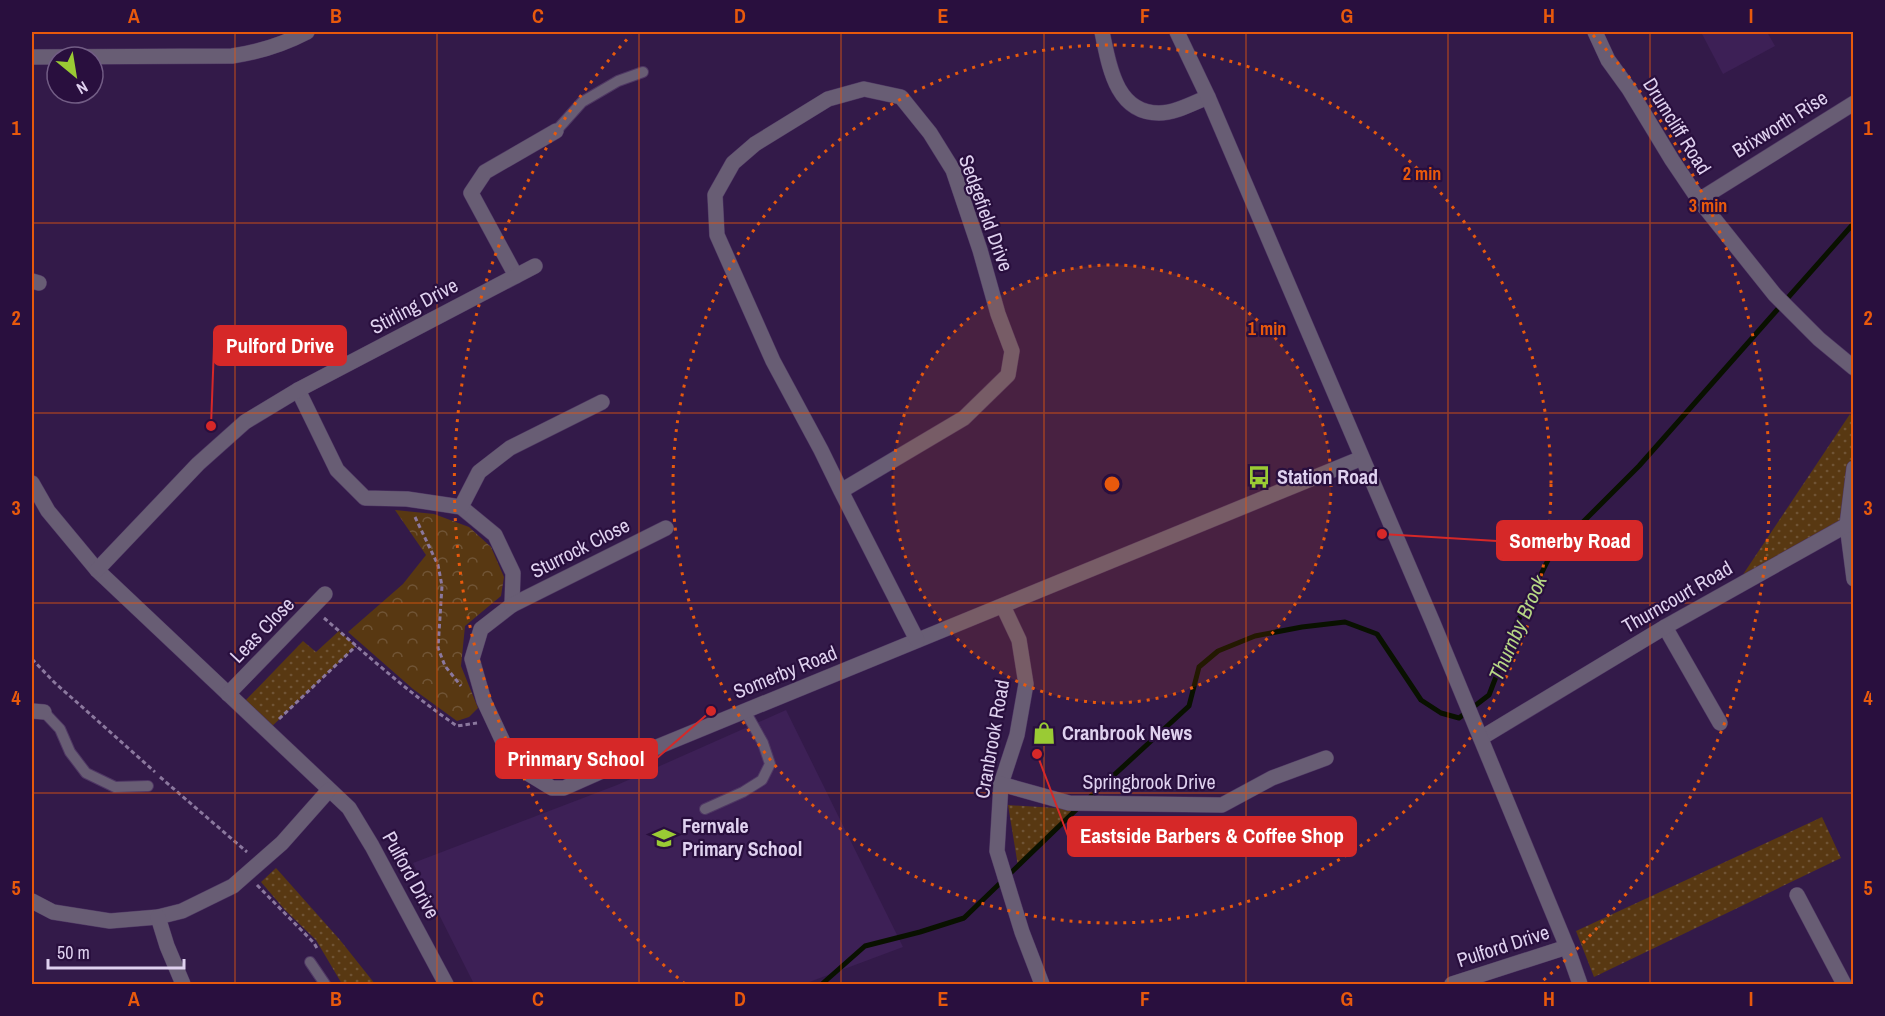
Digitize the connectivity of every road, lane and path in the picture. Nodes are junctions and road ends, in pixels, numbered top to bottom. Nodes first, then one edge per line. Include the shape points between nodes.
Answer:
1 (307, 32) edge
2 (1102, 32) edge
3 (1176, 32) edge
4 (1595, 32) edge
5 (32, 57) edge
6 (643, 72) dead end
7 (1208, 97) junction
8 (1854, 103) edge
9 (556, 131) joint
10 (1699, 200) junction
11 (535, 266) dead end
12 (516, 276) junction
13 (1854, 368) edge
14 (298, 390) junction
15 (602, 402) dead end
16 (1362, 458) junction
17 (1854, 468) edge
18 (32, 483) edge
19 (841, 490) junction
20 (406, 499) junction
21 (461, 507) junction
22 (1847, 525) junction
23 (666, 528) dead end
24 (97, 570) junction
25 (1854, 579) edge
26 (325, 594) dead end
27 (512, 605) junction
28 (1003, 606) junction
29 (312, 608) junction
30 (1665, 627) junction
31 (917, 640) junction
32 (356, 646) junction
33 (32, 659) edge
34 (465, 691) dead end
35 (228, 694) junction
36 (745, 711) junction
37 (38, 712) edge
38 (490, 715) junction
39 (1720, 723) dead end
40 (267, 731) junction
41 (1481, 738) junction
42 (1326, 758) dead end
43 (1001, 784) junction
44 (148, 786) dead end
45 (329, 790) junction
46 (705, 809) dead end
47 (254, 869) junction
48 (1797, 895) dead end
49 (32, 901) edge
50 (158, 917) junction
51 (1567, 947) junction
52 (319, 951) dead end
53 (310, 962) dead end
54 (183, 984) edge
55 (325, 984) edge
56 (446, 984) edge
57 (1042, 984) edge
58 (1452, 984) edge
59 (1580, 984) edge
60 (1844, 984) edge

1 - 5 street via 259,52 232,56
2 - 7 street via 1113,79 1131,104 1159,113
3 - 7 street
4 - 10 street, Drumcliff Road via 1608,60
6 - 9 lane via 582,102
7 - 16 street
8 - 10 street, Brixworth Rise
9 - 12 street via 485,172 471,193
10 - 13 street, Drumcliff Road via 1775,295
11 - 12 street, Stirling Drive
12 - 14 street, Stirling Drive
14 - 20 street via 337,470 365,498
14 - 24 street, Stirling Drive via 245,422 198,464
15 - 21 street via 510,448 479,472
16 - 28 street, Somerby Road
16 - 41 street
17 - 22 street
18 - 24 street, Pulford Drive via 48,511
19 - 19 street, Sedgefield Drive via 773,361 717,235 715,195 733,163 755,144 828,99 864,88 901,97 953,170 1012,351 1008,375 964,418
19 - 31 street, Sedgefield Drive
20 - 21 street
20 - 34 path via 438,565 442,586 438,648 445,666
21 - 27 street via 495,536 513,573
22 - 25 street
22 - 30 street, Thurncourt Road
23 - 27 street, Sturrock Close
24 - 35 street, Pulford Drive
26 - 29 street, Leas Close
27 - 38 street, Somerby Road via 481,628 472,659
28 - 31 street, Somerby Road
28 - 43 street, Cranbrook Road via 1019,640 1026,684 1017,735
29 - 32 path
29 - 35 street, Leas Close
30 - 39 street
30 - 41 street, Thurncourt Road
31 - 36 street, Somerby Road
32 - 38 path via 457,726 489,719
32 - 40 path
33 - 47 path via 187,802 246,849
35 - 40 street, Pulford Drive
36 - 38 street, Somerby Road via 564,788 552,788 529,774 504,744
36 - 46 lane via 770,764 762,780
37 - 44 lane via 60,729 70,752 86,773 115,787
40 - 45 street, Pulford Drive
41 - 51 street
42 - 43 street, Springbrook Drive via 1272,778 1222,805 1069,803
43 - 57 street, Cranbrook Road via 997,851
45 - 47 street
45 - 56 street, Pulford Drive via 349,808 372,846
47 - 50 street via 233,886 182,911
47 - 52 path via 257,885
48 - 60 street
49 - 50 street via 53,912 110,921
50 - 54 street
51 - 58 street, Pulford Drive
51 - 59 street
53 - 55 lane

